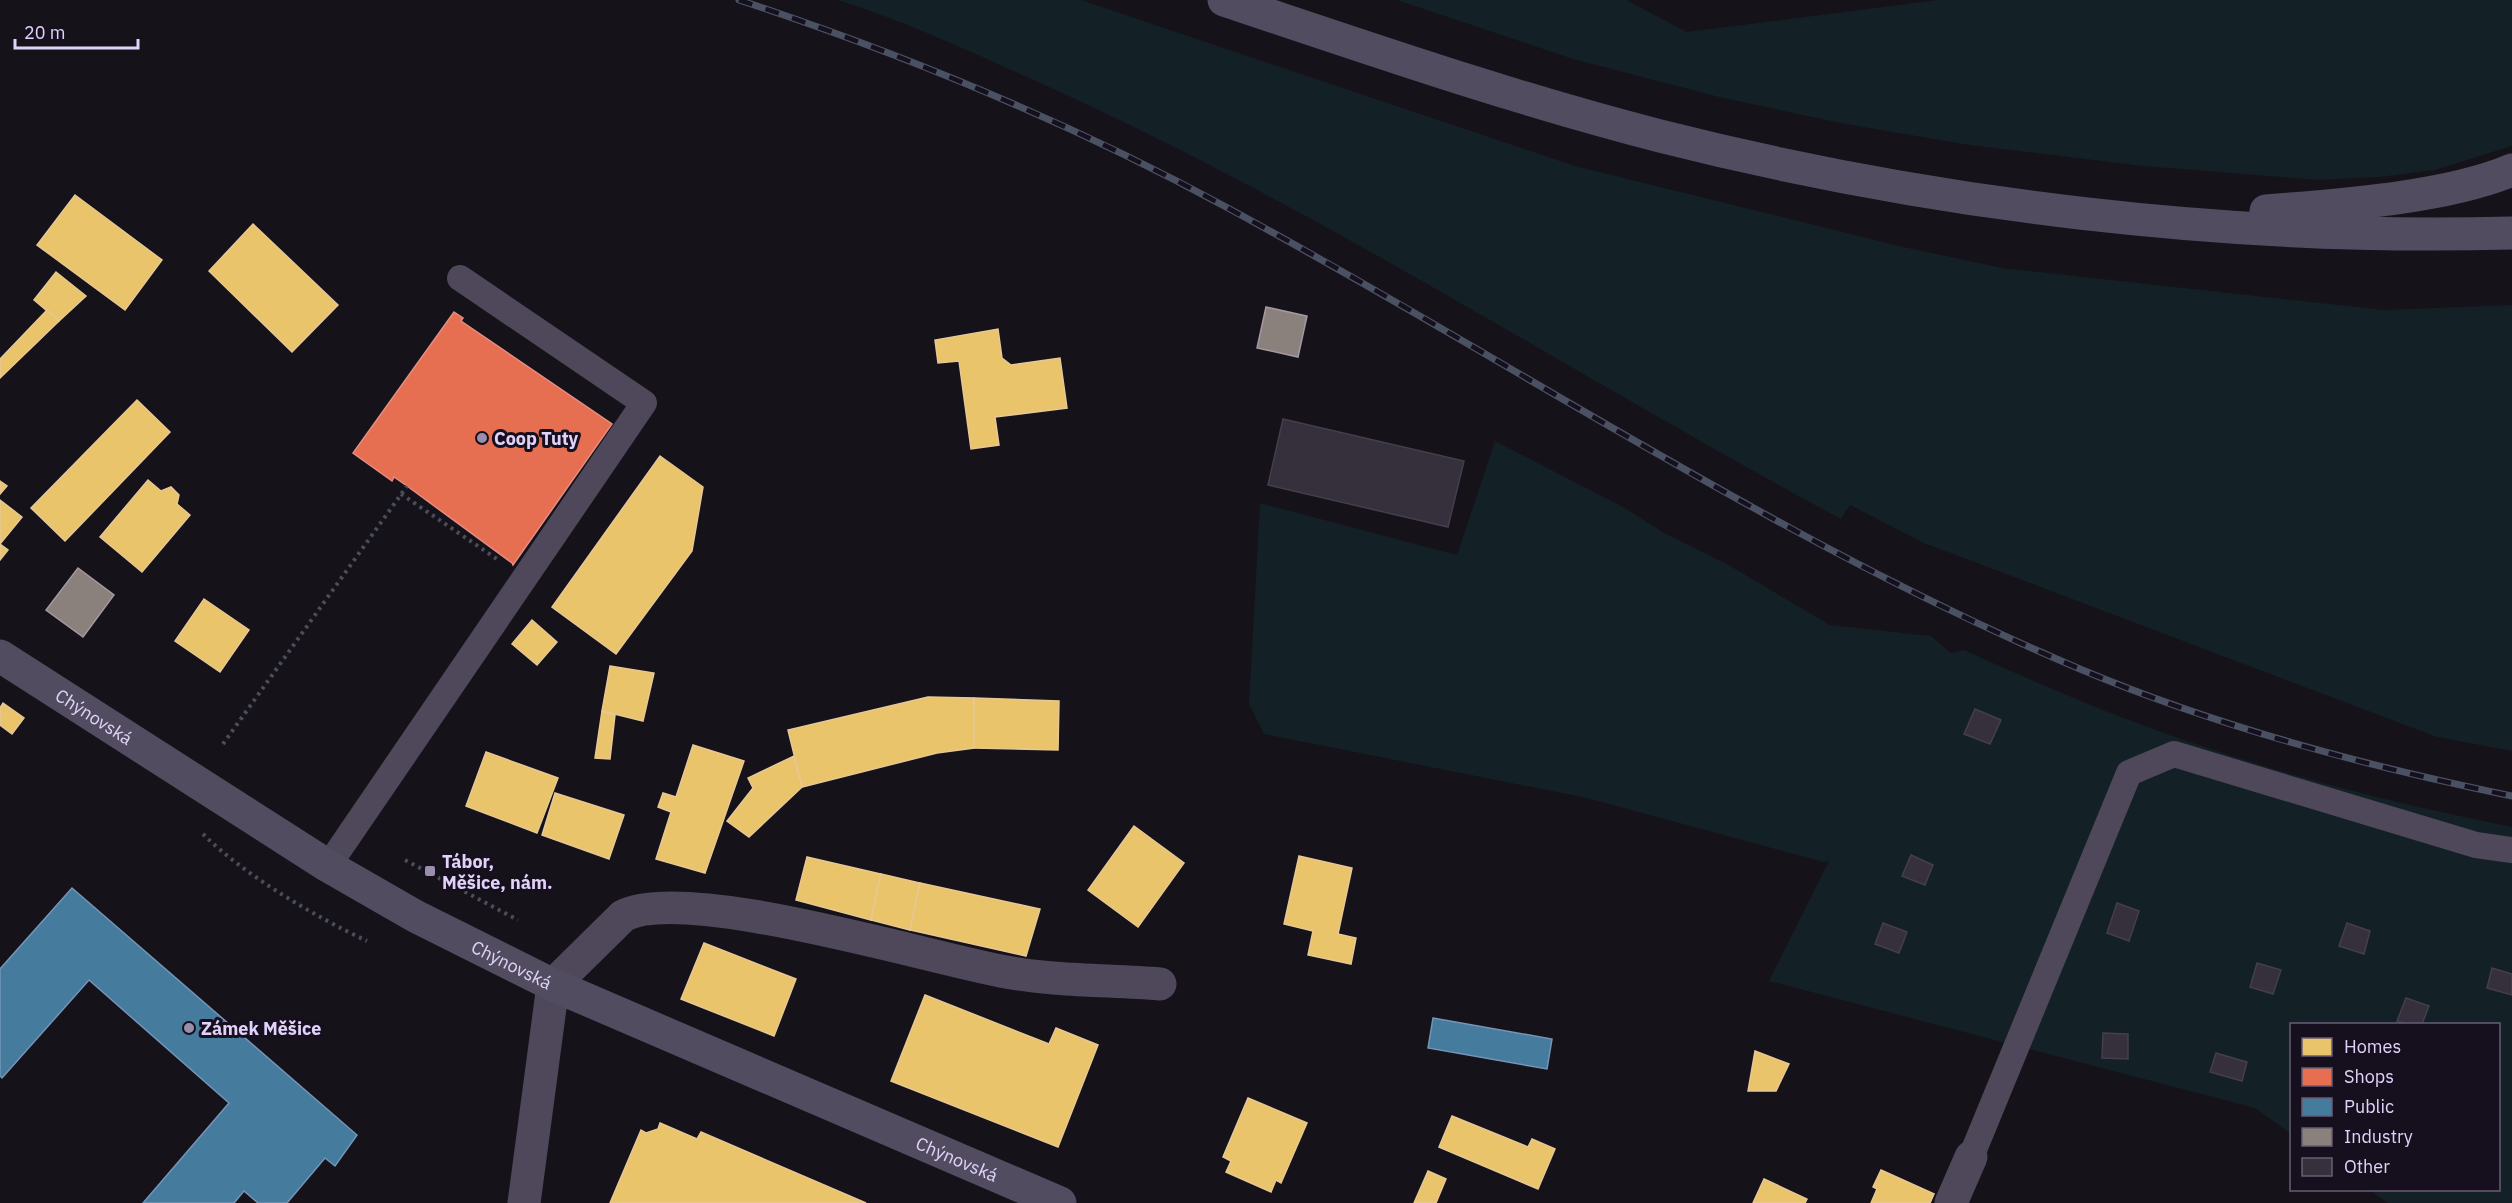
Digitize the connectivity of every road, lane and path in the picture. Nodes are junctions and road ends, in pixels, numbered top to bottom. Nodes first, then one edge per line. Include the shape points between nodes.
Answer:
1 (1224, 0) edge
2 (2512, 170) edge
3 (2115, 217) junction
4 (2512, 233) edge
5 (460, 278) dead end
6 (407, 486) dead end
7 (401, 494) junction
8 (488, 553) dead end
9 (0, 656) edge
10 (223, 744) dead end
11 (196, 827) dead end
12 (2512, 850) edge
13 (405, 860) dead end
14 (328, 866) junction
15 (518, 920) dead end
16 (367, 941) dead end
17 (1160, 984) dead end
18 (553, 985) junction
19 (1971, 1157) joint
20 (524, 1203) edge
21 (1060, 1203) edge
22 (1951, 1203) edge

1 - 3 main road via 1534,100 1660,136 1817,171
2 - 3 main road via 2464,185 2321,206 2218,215
3 - 4 main road via 2320,231
5 - 14 lane via 644,403
6 - 7 path
7 - 8 path
7 - 10 path
9 - 14 main road, Chýnovská
11 - 16 path via 218,849 321,919
12 - 19 lane via 2476,845 2174,754 2129,773
13 - 15 path
14 - 18 main road, Chýnovská via 415,916
17 - 18 street via 1008,972 735,912 651,907 623,916
18 - 20 street
18 - 21 main road, Chýnovská
19 - 22 street

